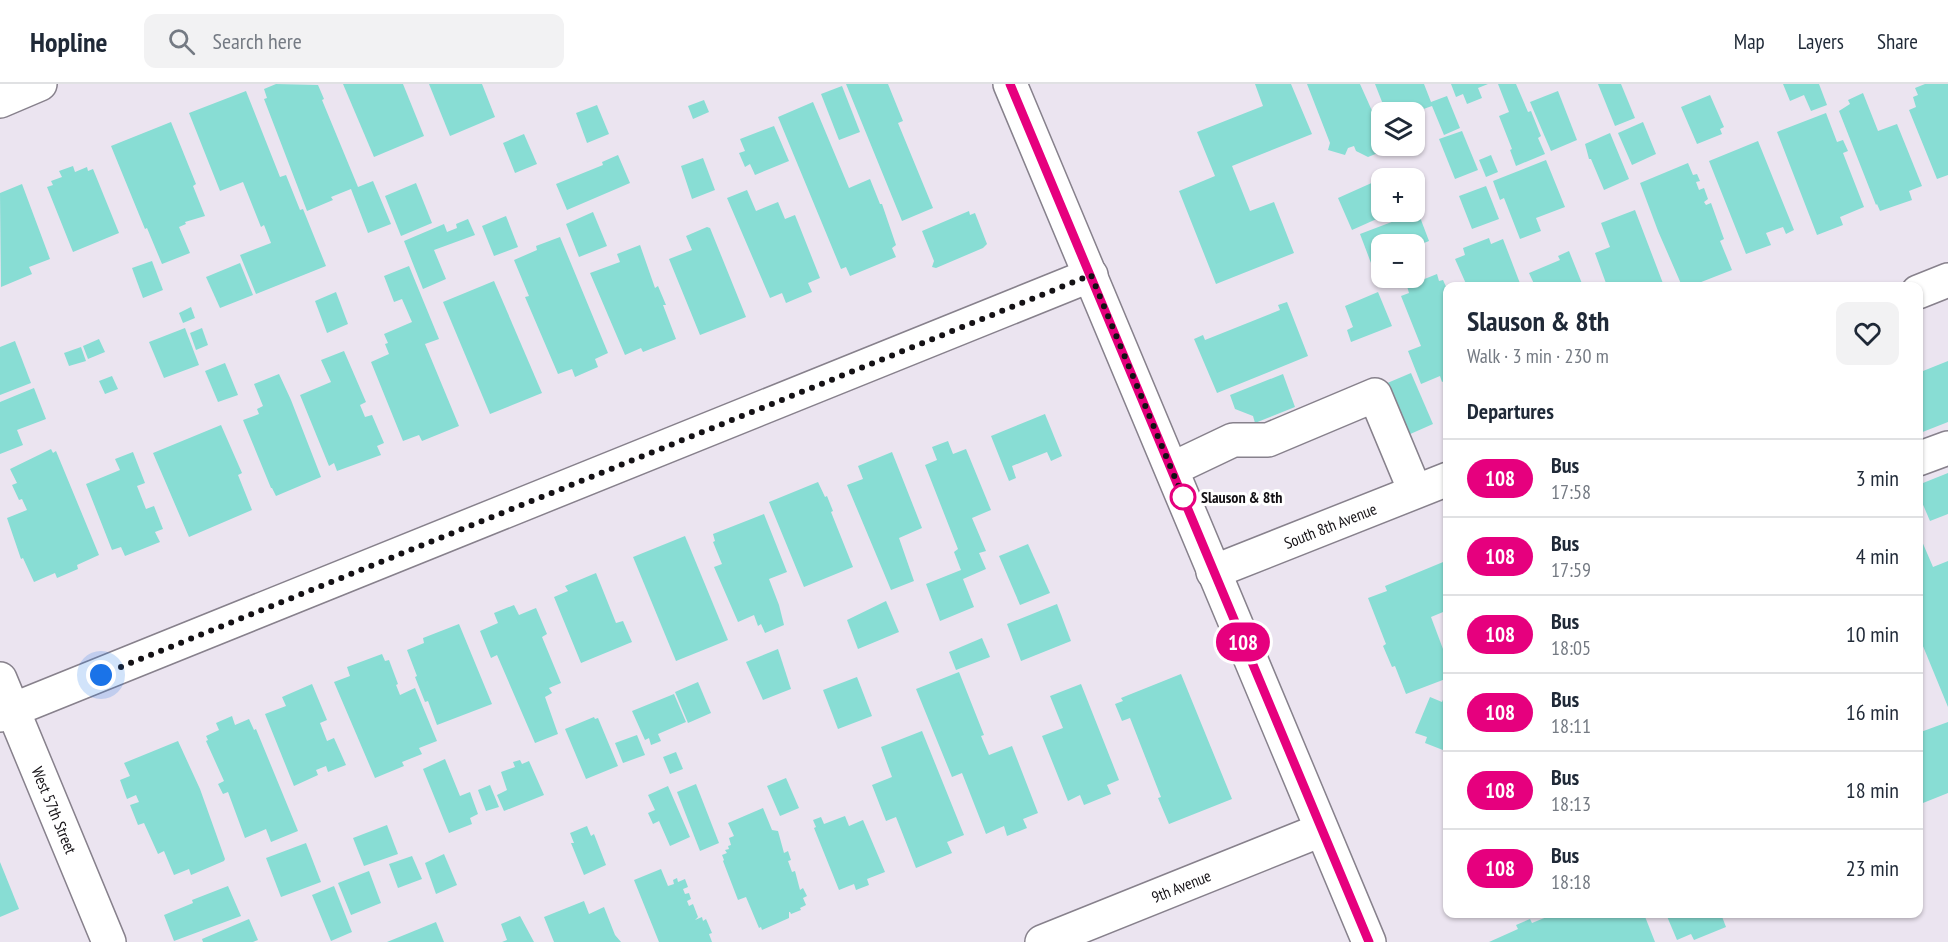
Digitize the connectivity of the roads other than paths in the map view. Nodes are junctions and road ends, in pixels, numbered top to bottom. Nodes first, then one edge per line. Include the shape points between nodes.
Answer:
1 (40, 84) edge
2 (1017, 86) edge
3 (0, 101) edge
4 (1091, 275) junction
5 (1948, 280) edge
6 (1923, 290) edge
7 (1948, 448) edge
8 (1923, 457) edge
9 (1172, 469) junction
10 (1443, 481) edge
11 (1415, 491) junction
12 (1213, 572) junction
13 (0, 679) edge
14 (6, 713) edge
15 (1321, 830) junction
16 (109, 942) edge
17 (1042, 942) edge
18 (1369, 942) edge

1 - 3 street
2 - 4 street
4 - 9 street
4 - 14 street
5 - 6 street
7 - 8 street
9 - 11 street via 1233,440 1268,440 1375,395
9 - 12 street
10 - 11 street, South 8th Avenue
11 - 12 street, South 8th Avenue
12 - 15 street
13 - 14 street, West 57th Street
14 - 16 street, West 57th Street
15 - 17 street, 9th Avenue
15 - 18 street

